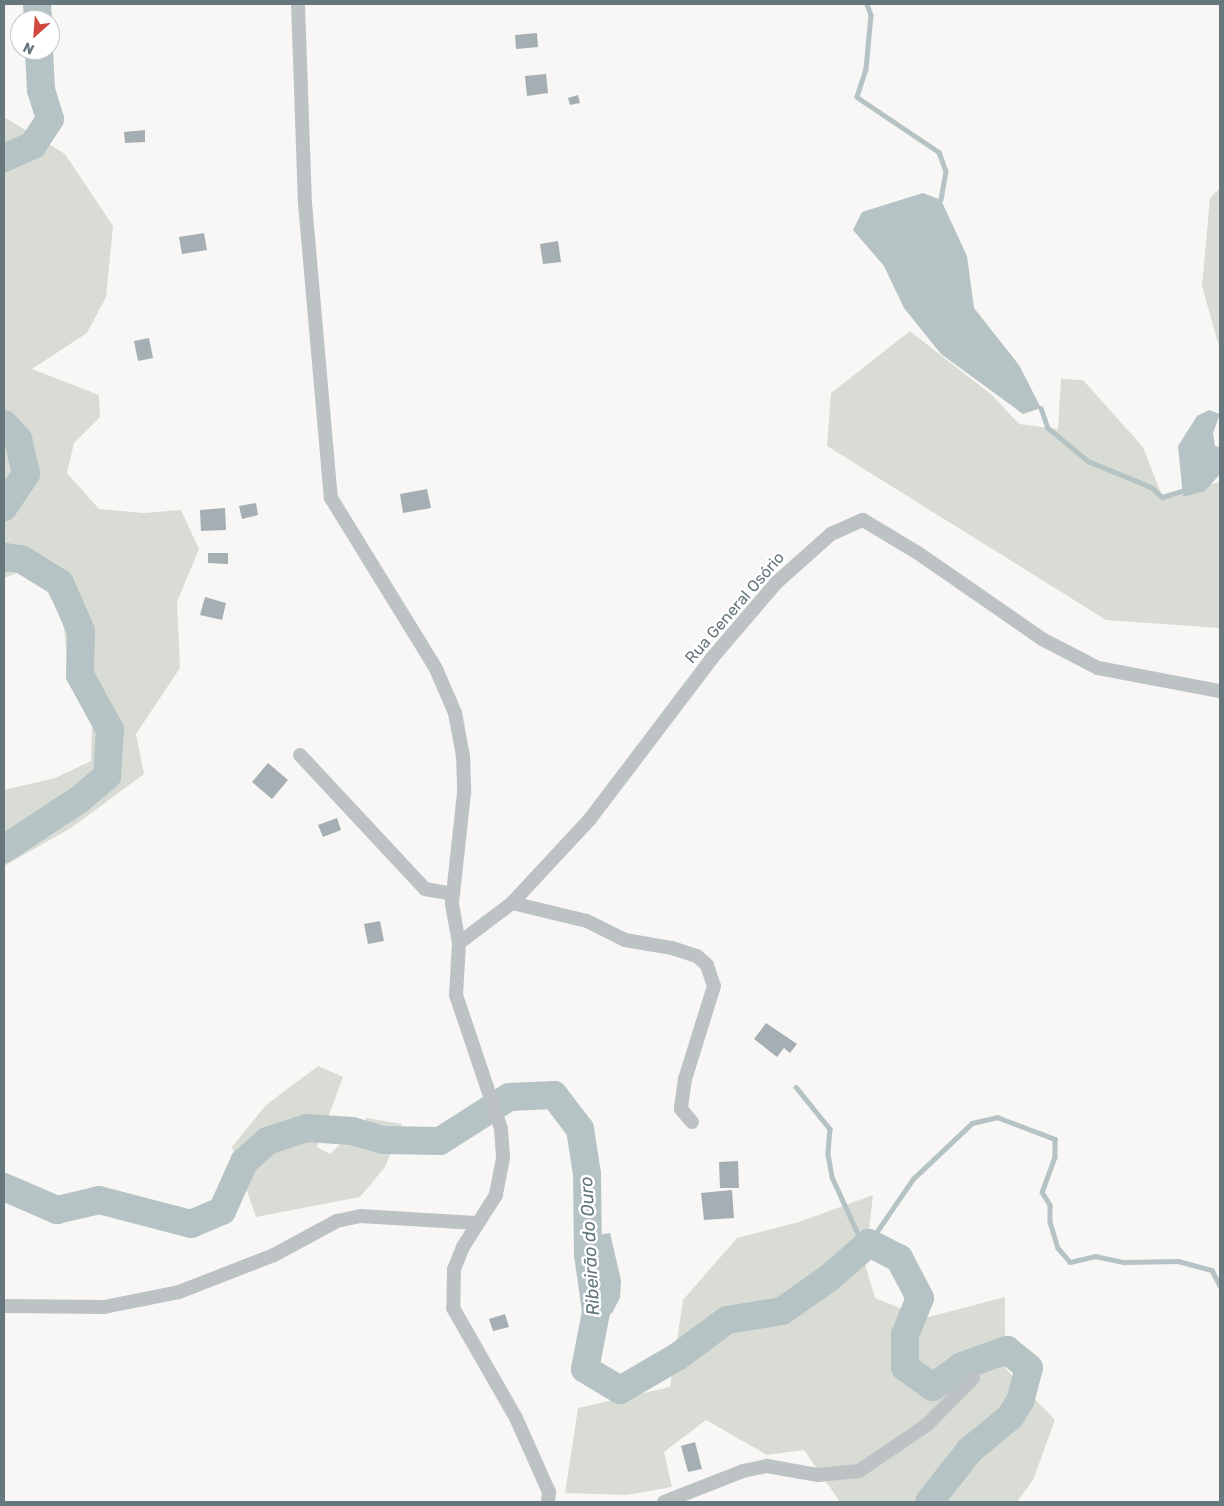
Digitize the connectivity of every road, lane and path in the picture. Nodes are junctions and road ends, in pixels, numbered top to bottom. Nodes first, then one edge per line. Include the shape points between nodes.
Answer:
1 (298, 4) edge
2 (1220, 692) edge
3 (300, 755) dead end
4 (453, 894) junction
5 (512, 903) junction
6 (459, 944) junction
7 (692, 1122) dead end
8 (476, 1223) junction
9 (4, 1306) edge
10 (973, 1378) dead end
11 (548, 1502) edge
12 (664, 1502) edge

1 - 4 street via 305,203 330,488 351,532 436,669 455,713 463,756 464,793
2 - 5 street, Rua General Osório via 1098,668 1042,639 918,553 863,520 831,534 776,583 712,658 590,819
3 - 4 street via 425,890
4 - 6 street
5 - 6 street, Rua General Osório
5 - 7 street via 587,921 625,940 672,948 697,956 707,965 714,986 685,1079 681,1109
6 - 8 street via 456,995 501,1129 502,1177 496,1195
8 - 9 street via 360,1216 337,1221 274,1255 179,1292 104,1307
8 - 11 street via 454,1268 453,1308 516,1418 548,1492
10 - 12 street via 927,1425 859,1471 818,1475 767,1466 743,1471

